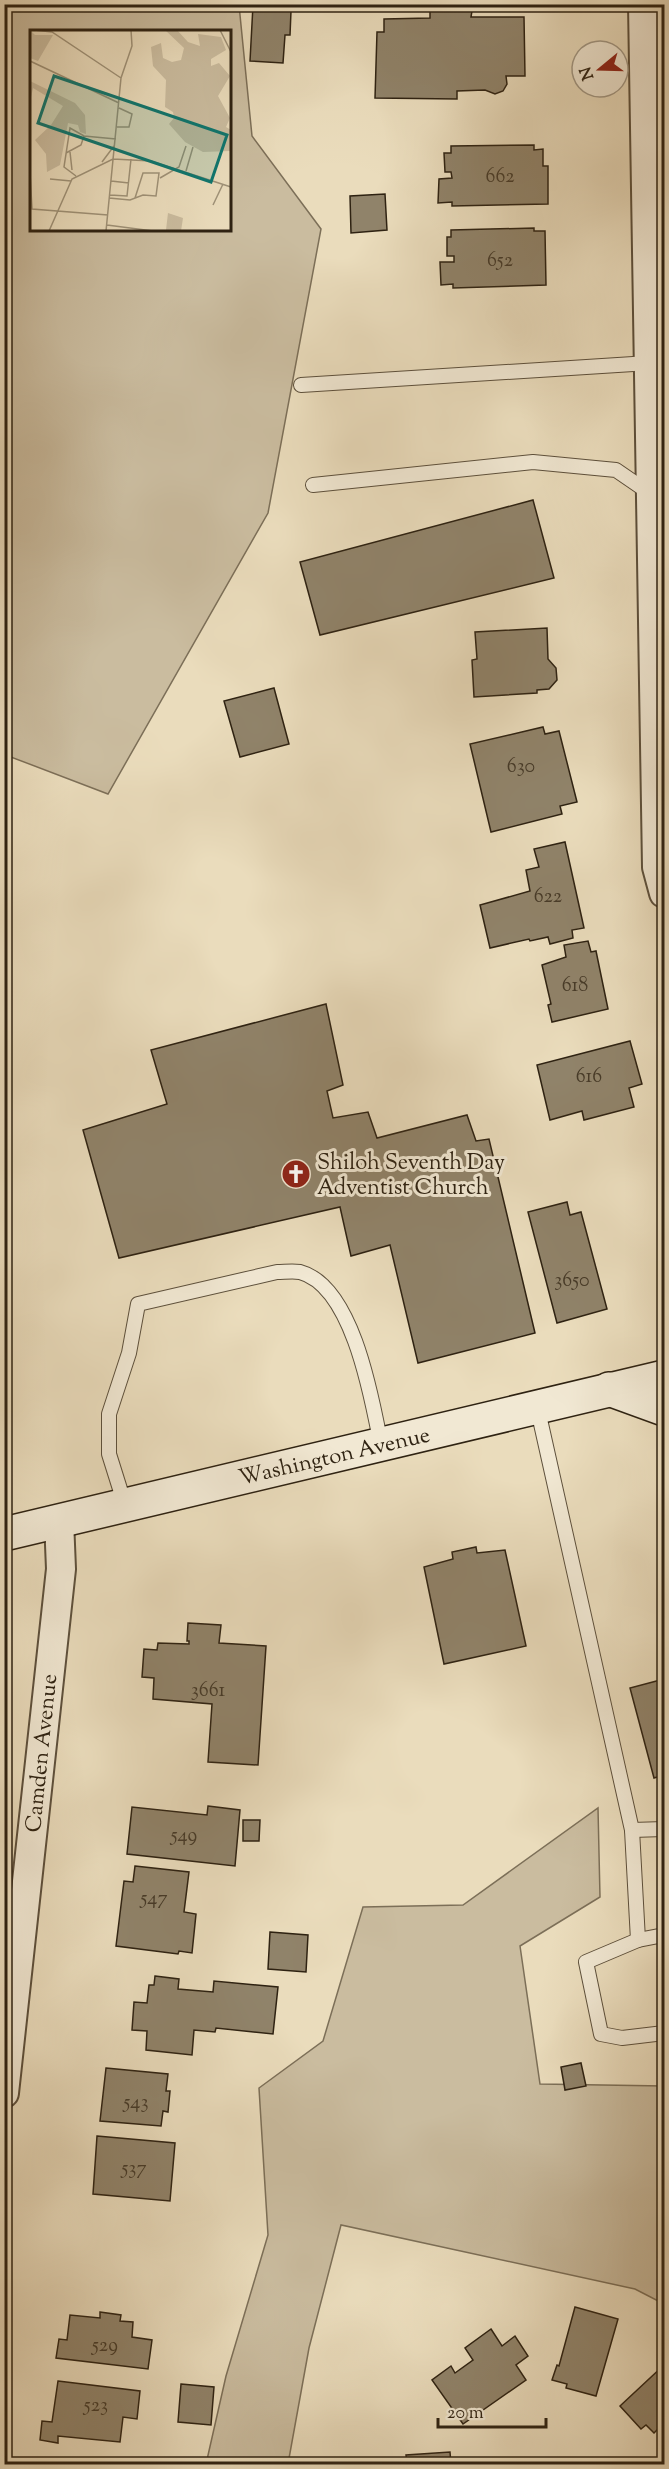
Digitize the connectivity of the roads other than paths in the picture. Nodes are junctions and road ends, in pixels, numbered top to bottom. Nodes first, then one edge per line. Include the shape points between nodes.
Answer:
1 (643, 4) edge
2 (649, 363) junction
3 (301, 385) dead end
4 (313, 485) dead end
5 (658, 496) edge
6 (664, 893) edge
7 (664, 1377) edge
8 (609, 1389) junction
9 (537, 1406) junction
10 (664, 1410) edge
11 (381, 1445) junction
12 (125, 1505) junction
13 (59, 1520) junction
14 (4, 1534) edge
15 (664, 1829) edge
16 (632, 1830) junction
17 (664, 1935) edge
18 (638, 1940) junction
19 (664, 2033) edge
20 (4, 2093) edge

1 - 2 street
2 - 3 lane
2 - 5 street
4 - 5 lane via 533,462 616,470
5 - 6 street via 657,867
7 - 8 street, Washington Avenue
8 - 9 street, Washington Avenue
8 - 10 street
9 - 11 street, Washington Avenue
9 - 16 lane
11 - 12 street, Washington Avenue
11 - 12 lane via 367,1374 343,1312 322,1284 300,1272 277,1272 138,1304 129,1353 109,1414 109,1454
12 - 13 street, Washington Avenue
13 - 14 street, Washington Avenue
13 - 20 street, Camden Avenue via 61,1569
15 - 16 lane
16 - 18 lane
17 - 18 lane
18 - 19 lane via 586,1962 601,2034 622,2038

